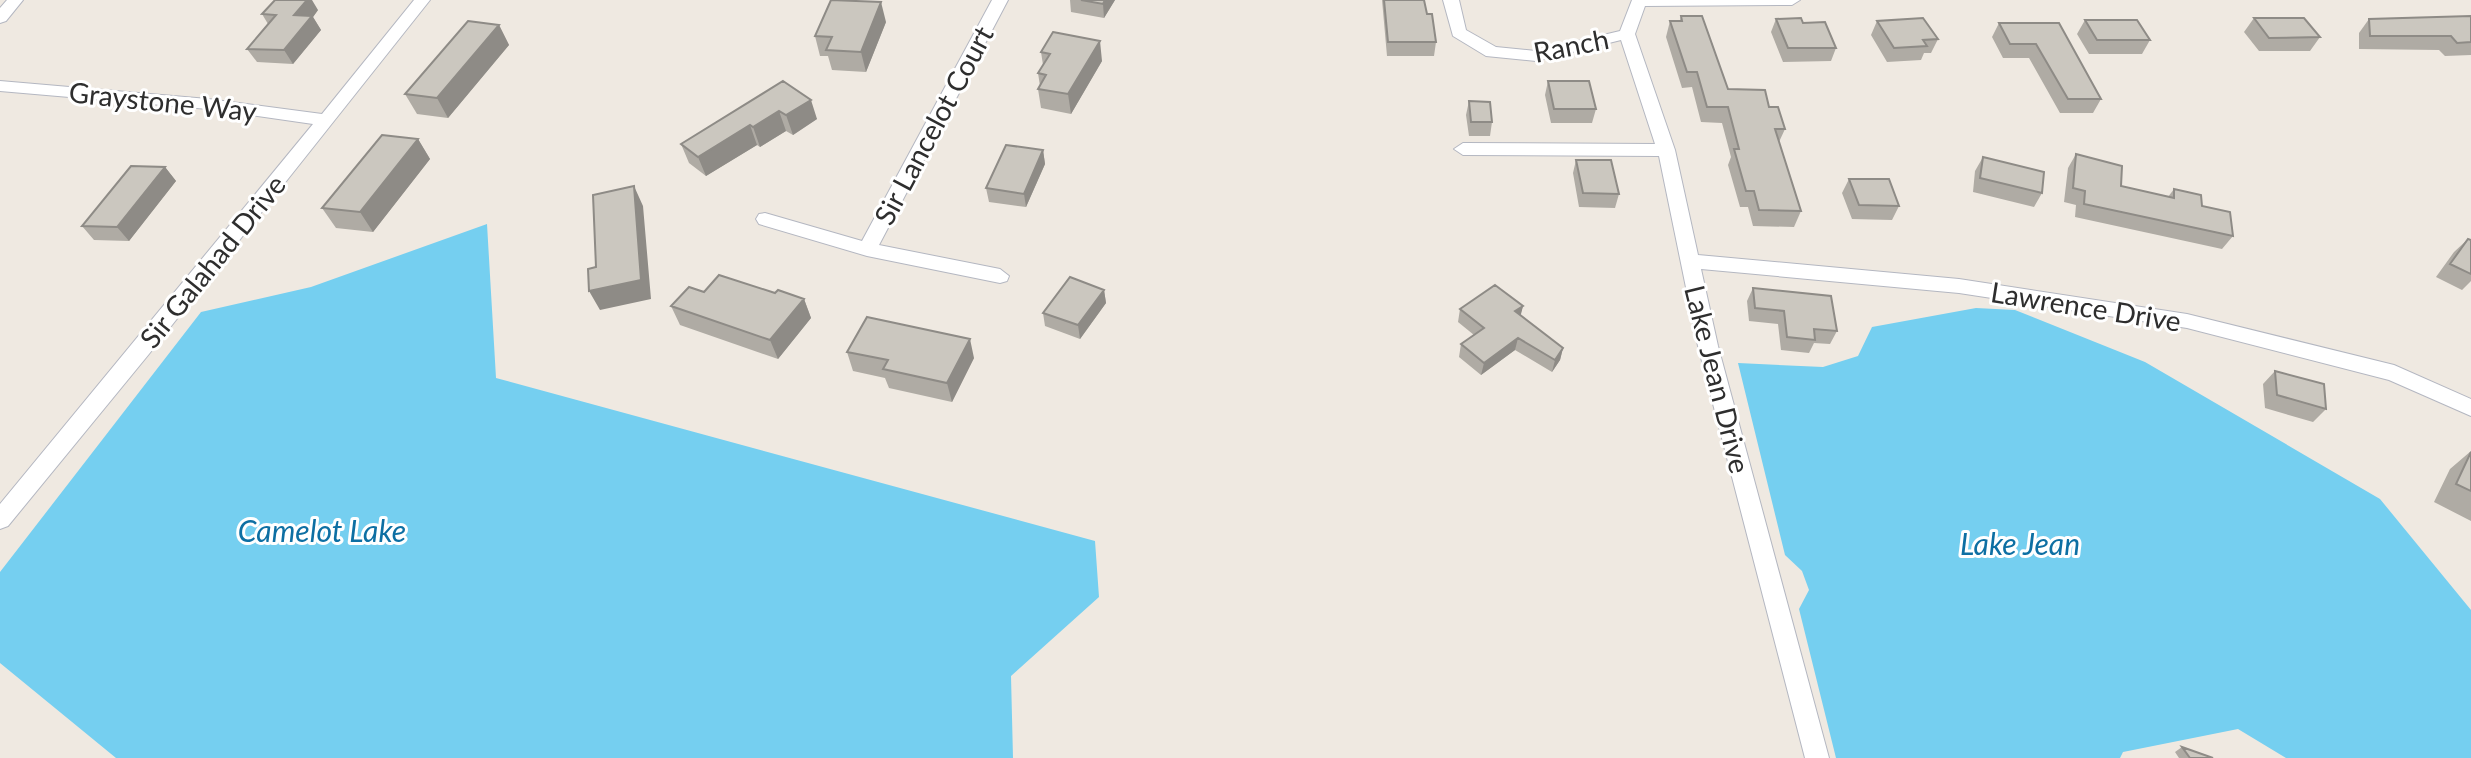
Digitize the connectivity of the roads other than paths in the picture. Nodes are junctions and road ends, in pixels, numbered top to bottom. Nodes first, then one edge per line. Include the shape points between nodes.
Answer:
1 (15, 0) edge
2 (422, 0) edge
3 (1000, 0) edge
4 (1451, 0) edge
5 (1792, 0) edge
6 (1639, 1) edge
7 (0, 18) edge
8 (1627, 34) junction
9 (0, 86) edge
10 (326, 120) junction
11 (1463, 149) dead end
12 (1666, 150) junction
13 (765, 219) dead end
14 (867, 249) junction
15 (1689, 261) junction
16 (1000, 276) dead end
17 (2471, 408) edge
18 (0, 520) edge
19 (1817, 758) edge

1 - 7 street
2 - 10 street, Sir Galahad Drive
3 - 14 street, Sir Lancelot Court
4 - 8 street, Ranch via 1459,33 1492,52 1536,56
5 - 6 street
6 - 8 street
8 - 12 street, Lake Jean Drive
9 - 10 street, Graystone Way
10 - 18 street, Sir Galahad Drive
11 - 12 street
12 - 15 street, Lake Jean Drive
13 - 14 street
14 - 16 street
15 - 17 street, Lawrence Drive via 1959,286 2187,321 2394,373
15 - 19 street, Lake Jean Drive

